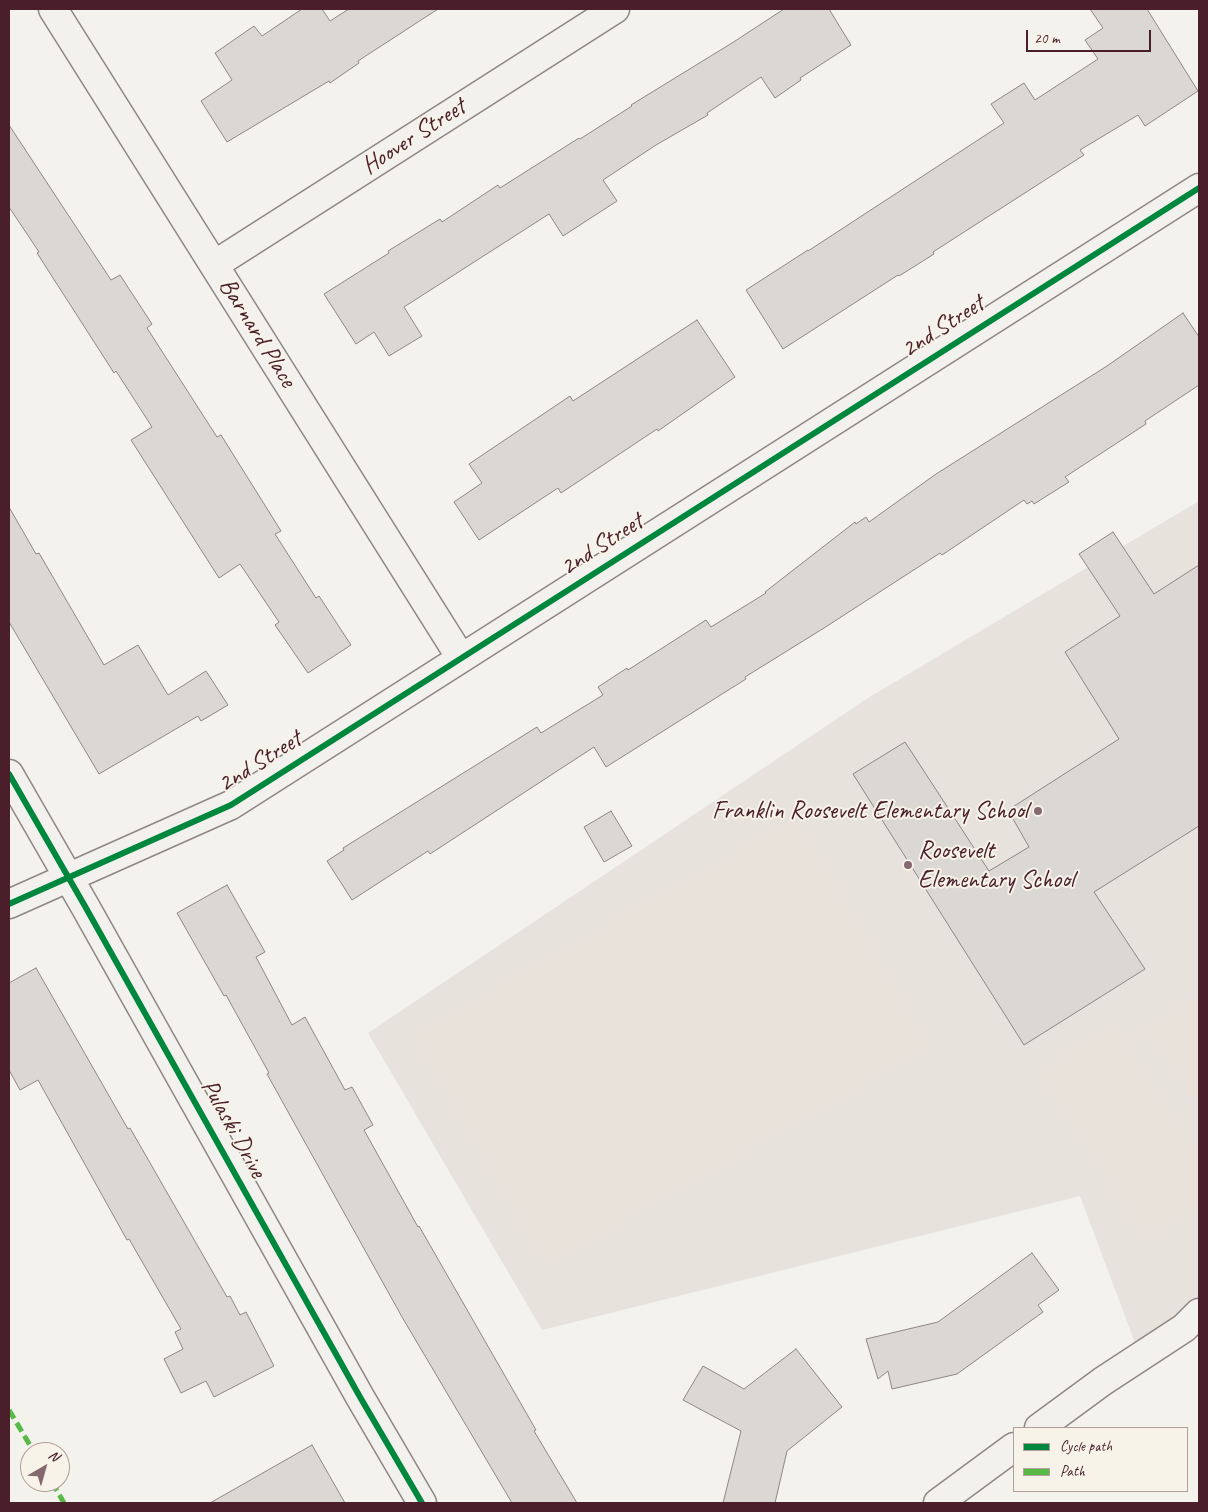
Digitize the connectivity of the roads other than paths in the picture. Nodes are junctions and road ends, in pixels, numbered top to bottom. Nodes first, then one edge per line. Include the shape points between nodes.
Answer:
1 (53, 9) edge
2 (615, 9) edge
3 (1199, 188) edge
4 (214, 265) junction
5 (461, 658) junction
6 (9, 774) edge
7 (68, 878) junction
8 (9, 904) edge
9 (1192, 1321) edge
10 (1040, 1427) edge
11 (1013, 1448) edge
12 (422, 1503) edge
13 (938, 1503) edge

1 - 4 street, Barnard Place
2 - 4 street, Hoover Street
3 - 5 street, 2nd Street
4 - 5 street, Barnard Place
5 - 7 street, 2nd Street via 231,805
6 - 7 street, Pulaski Drive
7 - 8 street, 2nd Street
7 - 12 street, Pulaski Drive
9 - 10 street
11 - 13 street

